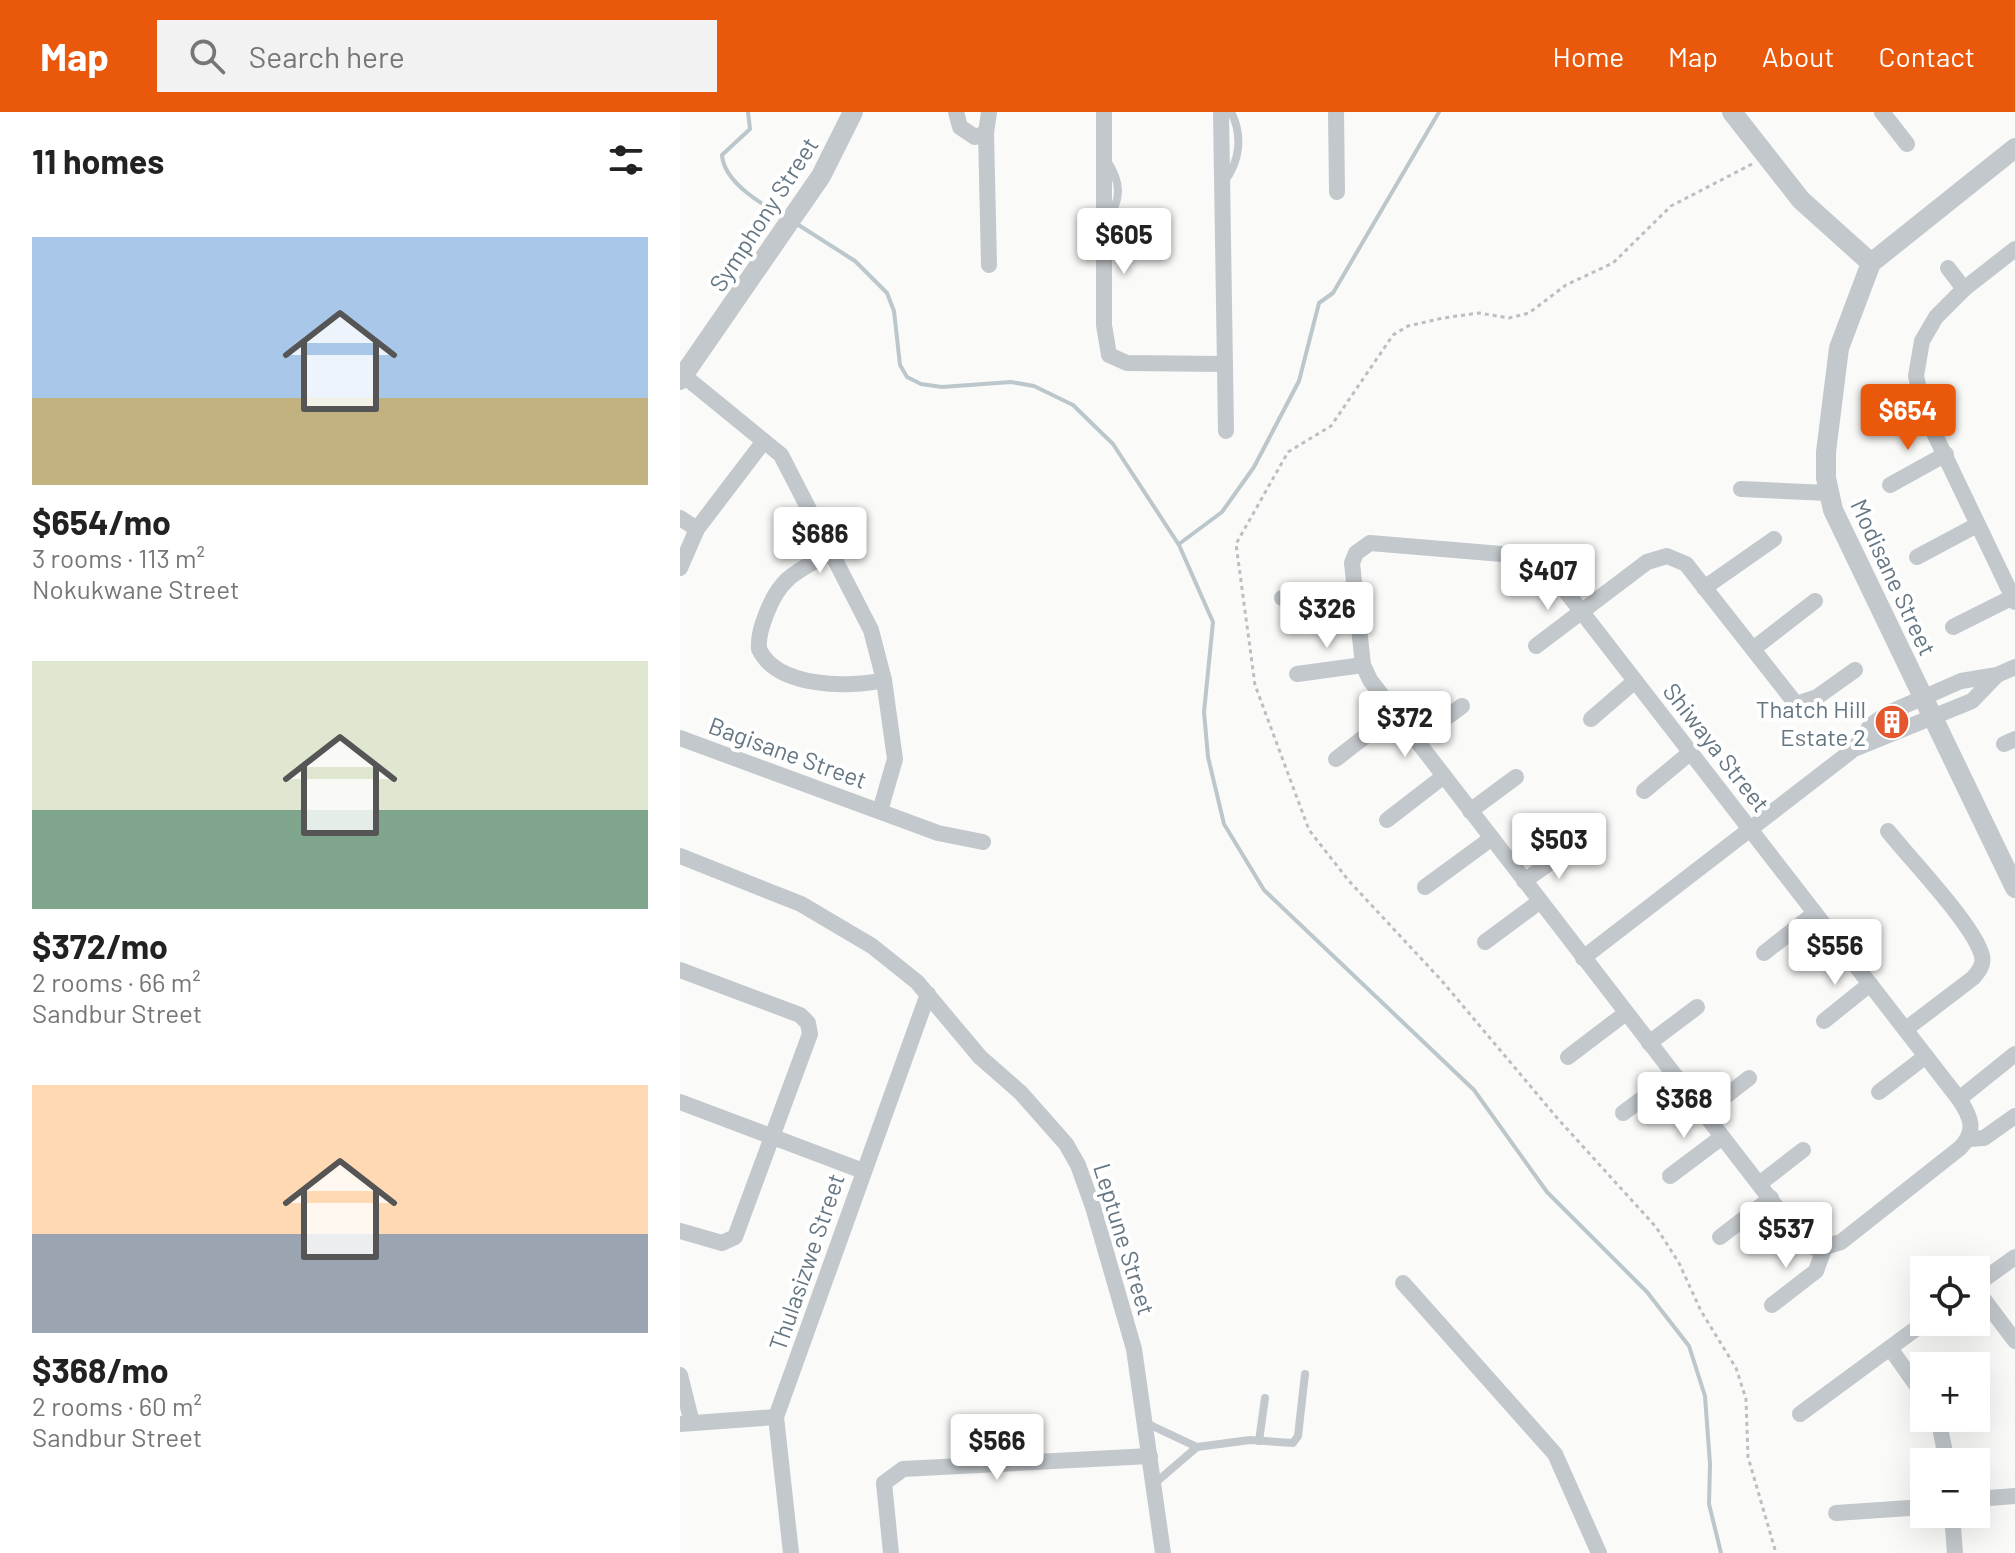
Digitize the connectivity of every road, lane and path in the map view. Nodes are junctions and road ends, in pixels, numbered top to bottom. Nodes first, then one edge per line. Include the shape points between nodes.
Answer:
1 (853, 112) edge
2 (956, 112) edge
3 (989, 112) edge
4 (1104, 112) edge
5 (1221, 112) edge
6 (1231, 112) edge
7 (1336, 112) edge
8 (1882, 112) edge
9 (1734, 113) edge
10 (986, 133) junction
11 (1907, 144) dead end
12 (2015, 148) edge
13 (1222, 186) junction
14 (1337, 192) dead end
15 (2015, 249) edge
16 (1871, 263) junction
17 (989, 265) dead end
18 (1948, 268) dead end
19 (1964, 289) junction
20 (1223, 364) junction
21 (682, 377) edge
22 (1226, 431) dead end
23 (764, 441) junction
24 (1946, 454) junction
25 (1890, 485) dead end
26 (1741, 489) dead end
27 (1828, 493) junction
28 (680, 518) edge
29 (1977, 525) junction
30 (697, 529) junction
31 (1774, 539) dead end
32 (830, 553) junction
33 (1917, 557) dead end
34 (680, 568) edge
35 (1704, 588) junction
36 (1353, 589) junction
37 (1282, 598) dead end
38 (2014, 600) edge
39 (1815, 601) dead end
40 (1583, 610) junction
41 (1953, 627) dead end
42 (1536, 646) dead end
43 (1753, 649) junction
44 (1363, 665) junction
45 (2015, 667) edge
46 (1855, 670) dead end
47 (1297, 674) dead end
48 (1997, 675) junction
49 (884, 680) junction
50 (1635, 681) junction
51 (1462, 706) dead end
52 (1926, 708) junction
53 (1395, 713) junction
54 (1591, 719) dead end
55 (680, 738) edge
56 (1416, 740) junction
57 (1691, 752) junction
58 (1336, 759) dead end
59 (1444, 776) junction
60 (1516, 777) dead end
61 (1644, 791) dead end
62 (880, 811) junction
63 (1470, 811) junction
64 (1387, 820) dead end
65 (1750, 828) junction
66 (1888, 831) dead end
67 (1492, 838) junction
68 (983, 842) dead end
69 (1571, 848) dead end
70 (680, 856) edge
71 (1524, 881) junction
72 (1425, 887) dead end
73 (2015, 888) edge
74 (1539, 902) junction
75 (1815, 913) junction
76 (1485, 942) dead end
77 (1764, 953) dead end
78 (1583, 958) junction
79 (680, 970) edge
80 (1870, 984) junction
81 (928, 994) junction
82 (1697, 1007) dead end
83 (1626, 1013) junction
84 (1824, 1021) dead end
85 (1906, 1029) junction
86 (1649, 1043) junction
87 (2015, 1054) edge
88 (1926, 1056) junction
89 (1568, 1057) dead end
90 (1674, 1075) junction
91 (1749, 1078) dead end
92 (1707, 1082) dead end
93 (1879, 1092) dead end
94 (1959, 1099) junction
95 (1720, 1100) junction
96 (680, 1102) edge
97 (1623, 1113) dead end
98 (1704, 1113) junction
99 (2015, 1116) edge
100 (1722, 1137) junction
101 (1969, 1137) junction
102 (774, 1138) junction
103 (1803, 1150) dead end
104 (863, 1171) junction
105 (1670, 1176) dead end
106 (1759, 1184) junction
107 (1771, 1198) junction
108 (680, 1231) edge
109 (1720, 1237) dead end
110 (1826, 1248) junction
111 (2015, 1257) edge
112 (1990, 1276) edge
113 (1403, 1283) dead end
114 (1772, 1305) dead end
115 (1990, 1306) edge
116 (1910, 1333) edge
117 (2015, 1341) edge
118 (1890, 1348) junction
119 (1305, 1374) dead end
120 (680, 1375) edge
121 (1910, 1376) edge
122 (1265, 1398) dead end
123 (1800, 1414) dead end
124 (776, 1417) junction
125 (1146, 1423) junction
126 (686, 1424) edge
127 (1259, 1441) junction
128 (1197, 1447) junction
129 (1150, 1456) junction
130 (1154, 1484) junction
131 (2015, 1496) edge
132 (1990, 1498) edge
133 (1910, 1508) edge
134 (1836, 1513) dead end
135 (1953, 1528) edge
136 (791, 1553) edge
137 (891, 1553) edge
138 (1163, 1553) edge
139 (1599, 1553) edge
140 (1955, 1553) edge

1 - 21 street, Symphony Street via 838,148 796,214
2 - 10 street via 965,133
3 - 10 street
4 - 20 street via 1109,355 1127,363
5 - 13 street
6 - 13 lane via 1238,157
7 - 14 street
8 - 11 street
9 - 16 street via 1801,200
10 - 17 street
12 - 16 street
13 - 20 street
15 - 19 street
16 - 27 street, Modisane Street via 1839,348 1826,452
18 - 19 street
19 - 24 street via 1928,329 1916,376 1924,412
20 - 22 street
21 - 23 street, Bagisane Street
23 - 30 street
23 - 32 street, Bagisane Street via 788,466
24 - 25 street
24 - 29 street
26 - 27 street
27 - 52 street, Modisane Street
28 - 30 street
29 - 33 street
29 - 38 street
30 - 34 street
31 - 35 street
32 - 49 street, Bagisane Street via 871,630
32 - 49 street via 777,589 760,630 759,649 773,666 818,684 858,686
35 - 40 street via 1681,560 1658,557
35 - 43 street
36 - 37 street
36 - 40 street, Shiwaya Street via 1354,556 1370,543 1398,543 1538,559
36 - 44 street
38 - 41 street
39 - 43 street
40 - 42 street
40 - 50 street, Shiwaya Street
43 - 46 street via 1796,704 1817,697
44 - 47 street
44 - 53 street
45 - 48 street
48 - 52 street via 1961,681
48 - 52 street via 1972,701
49 - 62 street, Bagisane Street via 895,759
50 - 54 street
50 - 57 street, Shiwaya Street
51 - 56 street
52 - 65 street via 1876,720 1854,749
52 - 73 street, Modisane Street
53 - 56 street
53 - 58 street
55 - 62 street, Bagisane Street
56 - 59 street
57 - 61 street
57 - 65 street, Shiwaya Street
59 - 63 street
59 - 64 street
60 - 63 street
62 - 68 street, Bagisane Street via 938,833
63 - 67 street
65 - 75 street, Shiwaya Street
65 - 78 street
66 - 85 street via 1965,927 1983,958 1973,978
67 - 71 street
67 - 72 street
69 - 71 street
70 - 81 street, Leptune Street via 841,925
71 - 74 street
74 - 76 street
74 - 78 street
75 - 77 street
75 - 80 street, Shiwaya Street
78 - 83 street
79 - 102 street via 800,1015 808,1023 809,1041
80 - 84 street
80 - 85 street, Shiwaya Street
81 - 104 street, Thulasizwe Street
81 - 125 street, Leptune Street via 980,1057 1051,1123 1078,1165 1130,1334
82 - 86 street
83 - 86 street
83 - 89 street
85 - 88 street, Shiwaya Street
86 - 90 street
87 - 94 street
88 - 93 street
88 - 94 street, Shiwaya Street
90 - 97 street
90 - 98 street
91 - 95 street
92 - 95 street
94 - 101 street, Shiwaya Street via 1970,1116
95 - 98 street
96 - 102 street
98 - 100 street
99 - 101 street via 1984,1138
100 - 105 street
100 - 106 street
101 - 110 street via 1841,1242
102 - 104 street
102 - 108 street via 735,1237 722,1243
103 - 106 street
104 - 124 street, Thulasizwe Street
106 - 107 street
107 - 109 street
107 - 110 street via 1805,1244
110 - 114 street via 1816,1271
111 - 112 street
113 - 139 street via 1550,1447
115 - 117 street
116 - 118 street
118 - 121 street
118 - 123 street
119 - 127 lane via 1298,1436 1293,1443
120 - 126 street
122 - 127 lane
124 - 126 street
124 - 136 street, Thulasizwe Street
125 - 128 lane
125 - 129 street, Leptune Street
127 - 128 lane
128 - 130 lane
129 - 130 street, Leptune Street
129 - 137 street via 903,1469 884,1483
130 - 138 street, Leptune Street
131 - 132 street
133 - 134 street
135 - 140 street

